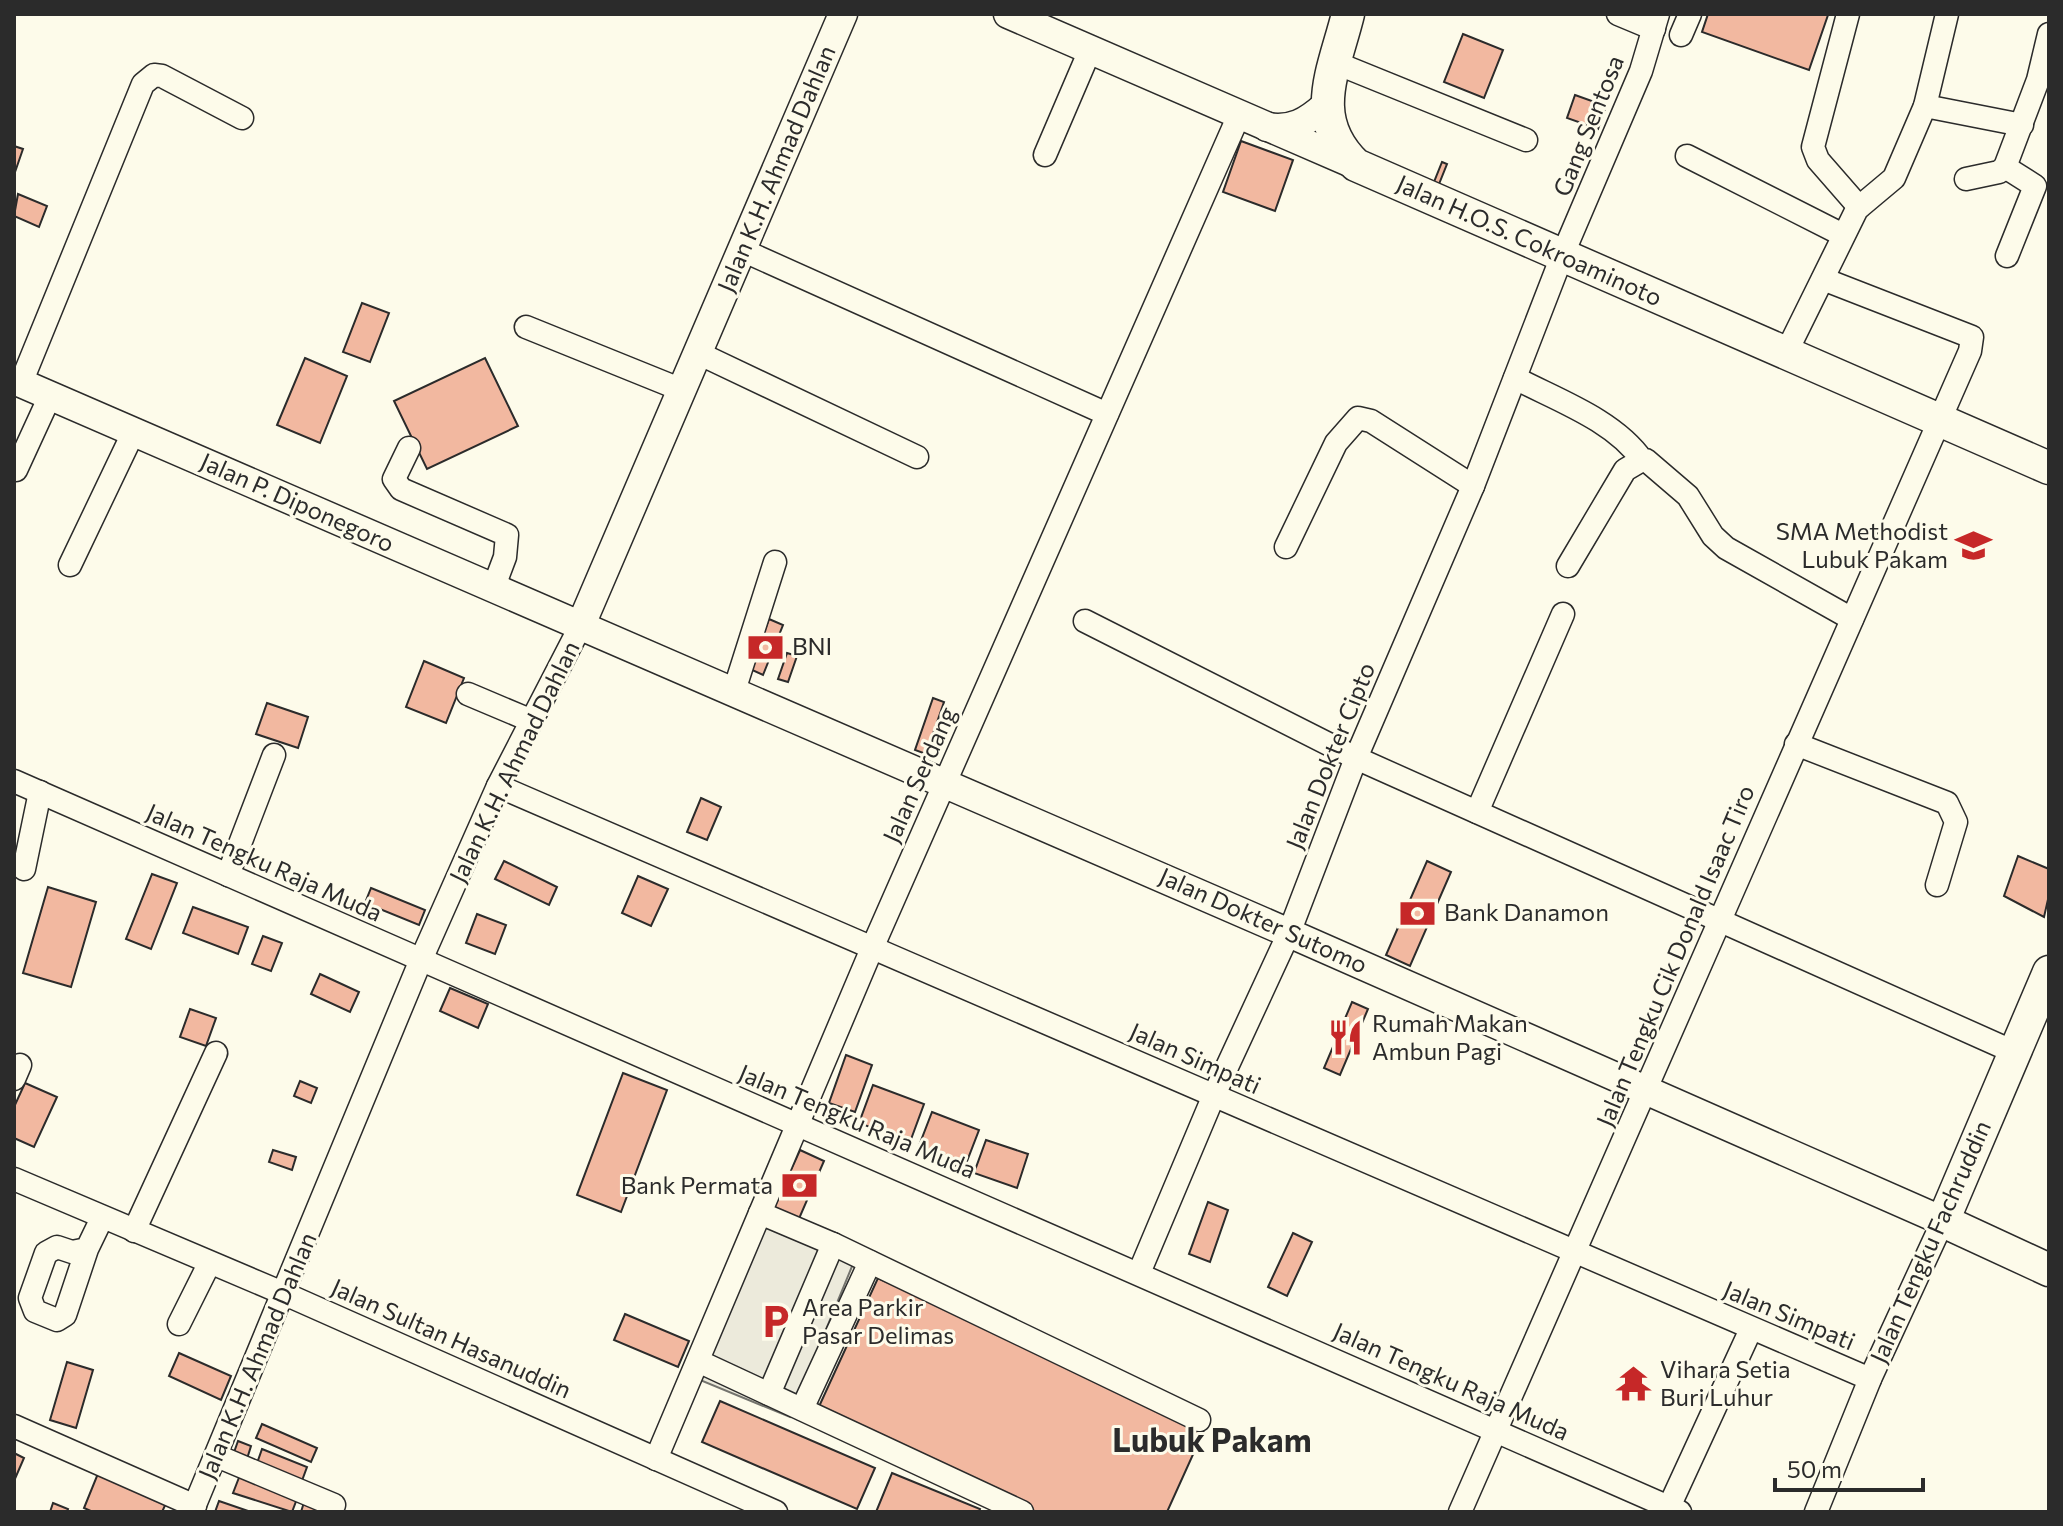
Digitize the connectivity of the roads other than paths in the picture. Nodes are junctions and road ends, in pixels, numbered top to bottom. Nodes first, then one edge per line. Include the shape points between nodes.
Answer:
1 (843, 14) edge
2 (1008, 14) edge
3 (1348, 14) edge
4 (1618, 14) edge
5 (1848, 14) edge
6 (1947, 14) edge
7 (1656, 21) edge
8 (2049, 34) edge
9 (1090, 50) junction
10 (1336, 63) junction
11 (1325, 106) junction
12 (1925, 106) junction
13 (1239, 115) junction
14 (242, 118) dead end
15 (2022, 125) junction
16 (1266, 127) junction
17 (1526, 140) dead end
18 (1045, 155) dead end
19 (1687, 156) dead end
20 (1356, 165) junction
21 (2005, 167) junction
22 (1966, 179) dead end
23 (1859, 207) junction
24 (1843, 235) junction
25 (742, 250) junction
26 (1562, 256) junction
27 (2007, 256) dead end
28 (1823, 279) junction
29 (526, 327) dead end
30 (698, 353) junction
31 (1786, 353) junction
32 (1515, 378) junction
33 (18, 382) edge
34 (682, 390) junction
35 (50, 396) junction
36 (1107, 414) junction
37 (1941, 421) junction
38 (134, 431) junction
39 (409, 448) dead end
40 (917, 457) dead end
41 (1642, 460) junction
42 (2049, 468) edge
43 (16, 470) edge
44 (1473, 486) junction
45 (1286, 547) dead end
46 (775, 562) dead end
47 (70, 565) dead end
48 (1568, 566) dead end
49 (493, 589) junction
50 (1563, 614) dead end
51 (1852, 619) junction
52 (1085, 621) dead end
53 (580, 627) junction
54 (734, 691) junction
55 (468, 694) dead end
56 (532, 721) junction
57 (1796, 744) junction
58 (274, 755) dead end
59 (1356, 758) junction
60 (14, 781) edge
61 (945, 784) junction
62 (498, 786) junction
63 (40, 792) junction
64 (1477, 812) junction
65 (24, 869) dead end
66 (228, 875) junction
67 (1937, 885) dead end
68 (1717, 921) junction
69 (1289, 933) junction
70 (873, 946) junction
71 (420, 962) junction
72 (2049, 972) edge
73 (2014, 1052) junction
74 (216, 1053) dead end
75 (1647, 1090) junction
76 (1214, 1095) junction
77 (798, 1126) junction
78 (14, 1179) edge
79 (760, 1213) junction
80 (102, 1218) junction
81 (1943, 1221) junction
82 (134, 1231) junction
83 (833, 1244) junction
84 (87, 1249) dead end
85 (1572, 1252) junction
86 (870, 1262) junction
87 (209, 1264) junction
88 (2049, 1270) edge
89 (1139, 1273) junction
90 (285, 1294) junction
91 (179, 1324) dead end
92 (1751, 1329) junction
93 (698, 1361) junction
94 (1870, 1379) junction
95 (769, 1394) junction
96 (802, 1409) junction
97 (1199, 1420) dead end
98 (14, 1426) edge
99 (1494, 1429) junction
100 (217, 1456) junction
101 (656, 1459) junction
102 (334, 1505) dead end
103 (194, 1509) edge
104 (1674, 1510) edge
105 (776, 1512) edge
106 (1022, 1512) edge
107 (1460, 1512) edge
108 (1816, 1512) edge

1 - 25 main road, Jalan K.H. Ahmad Dahlan
2 - 9 main road, Jalan H.O.S. Cokroaminoto
3 - 10 highway
4 - 7 street
5 - 23 street via 1814,154
6 - 12 street
7 - 26 street, Gang Sentosa via 1641,71
8 - 15 street
9 - 13 main road, Jalan H.O.S. Cokroaminoto
9 - 18 street
10 - 11 highway
10 - 17 street
11 - 16 main road via 1299,125
11 - 20 highway via 1333,137
12 - 15 street
12 - 23 street via 1892,181
13 - 16 main road, Jalan H.O.S. Cokroaminoto
13 - 36 street, Jalan Serdang
14 - 33 street via 162,76 154,75 143,84
15 - 21 street
16 - 20 main road, Jalan H.O.S. Cokroaminoto
19 - 24 street
20 - 26 highway, Jalan H.O.S. Cokroaminoto
21 - 22 street
21 - 27 street via 2035,186
23 - 24 street
24 - 28 street
25 - 30 main road, Jalan K.H. Ahmad Dahlan
25 - 36 street
26 - 31 highway, Jalan H.O.S. Cokroaminoto
26 - 32 street, Jalan Dokter Cipto
28 - 31 street
28 - 37 street, Jalan Tengku Cik Donald Isaac Tiro via 1972,337
29 - 34 street
30 - 34 main road, Jalan K.H. Ahmad Dahlan
30 - 40 street
31 - 37 highway, Jalan H.O.S. Cokroaminoto
32 - 41 street via 1598,422
32 - 44 street, Jalan Dokter Cipto
33 - 35 main road, Jalan P. Diponegoro
34 - 53 main road, Jalan K.H. Ahmad Dahlan
35 - 38 main road, Jalan P. Diponegoro
35 - 43 street
36 - 61 street, Jalan Serdang
37 - 42 highway, Jalan H.O.S. Cokroaminoto
37 - 51 street, Jalan Tengku Cik Donald Isaac Tiro
38 - 47 street
38 - 49 main road, Jalan P. Diponegoro
39 - 49 street via 396,472 397,485 507,535
41 - 48 street via 1625,470
41 - 51 street via 1688,496 1713,536 1740,559
44 - 45 street via 1371,421 1358,418 1336,443
44 - 59 street, Jalan Dokter Cipto
46 - 54 street
49 - 53 main road, Jalan P. Diponegoro
50 - 64 street
51 - 57 street, Jalan Tengku Cik Donald Isaac Tiro
52 - 59 street
53 - 54 main road, Jalan Dokter Sutomo
53 - 56 street, Jalan K.H. Ahmad Dahlan
54 - 61 main road, Jalan Dokter Sutomo
55 - 56 street
56 - 62 street, Jalan K.H. Ahmad Dahlan
57 - 67 street via 1947,803 1956,822
57 - 68 street, Jalan Tengku Cik Donald Isaac Tiro
58 - 66 street
59 - 64 street
59 - 69 street, Jalan Dokter Cipto
60 - 63 street, Jalan Tengku Raja Muda
61 - 69 main road, Jalan Dokter Sutomo
61 - 70 street, Jalan Serdang
62 - 70 street, Jalan Simpati
62 - 71 street, Jalan K.H. Ahmad Dahlan
63 - 65 street
63 - 66 street, Jalan Tengku Raja Muda
64 - 68 street
66 - 71 street, Jalan Tengku Raja Muda
68 - 73 street
68 - 75 street, Jalan Tengku Cik Donald Isaac Tiro
69 - 75 main road, Jalan Dokter Sutomo
69 - 76 street, Jalan Dokter Cipto
70 - 76 street, Jalan Simpati
70 - 77 street, Jalan Serdang
71 - 77 street, Jalan Tengku Raja Muda
71 - 90 street, Jalan K.H. Ahmad Dahlan
72 - 73 highway, Jalan Tengku Fachruddin
73 - 81 highway, Jalan Tengku Fachruddin
74 - 82 street
75 - 81 main road, Jalan Dokter Sutomo
75 - 85 street, Jalan Tengku Cik Donald Isaac Tiro
76 - 85 street, Jalan Simpati
76 - 89 street, Jalan Dokter Cipto
77 - 79 street, Jalan Serdang
77 - 89 street, Jalan Tengku Raja Muda
78 - 80 street, Jalan Sultan Hasanuddin
79 - 83 street
79 - 93 street, Jalan Serdang
80 - 82 street, Jalan Sultan Hasanuddin
80 - 84 street
81 - 88 highway
81 - 94 street, Jalan Tengku Fachruddin
82 - 87 street, Jalan Sultan Hasanuddin
83 - 86 street
83 - 95 street
85 - 92 street, Jalan Simpati
85 - 99 street, Jalan Tengku Cik Donald Isaac Tiro
86 - 96 street
86 - 97 street
87 - 90 street, Jalan Sultan Hasanuddin
87 - 91 street
89 - 99 street, Jalan Tengku Raja Muda
90 - 100 street, Jalan K.H. Ahmad Dahlan
90 - 101 street, Jalan Sultan Hasanuddin
92 - 94 street, Jalan Simpati
92 - 104 street
93 - 95 street
93 - 101 street, Jalan Serdang
94 - 108 street, Jalan Tengku Fachruddin
95 - 96 street
96 - 106 street
98 - 103 street
99 - 104 street, Jalan Tengku Raja Muda
99 - 107 street, Jalan Tengku Cik Donald Isaac Tiro
100 - 102 street
100 - 103 street, Jalan K.H. Ahmad Dahlan
101 - 105 street, Jalan Sultan Hasanuddin

